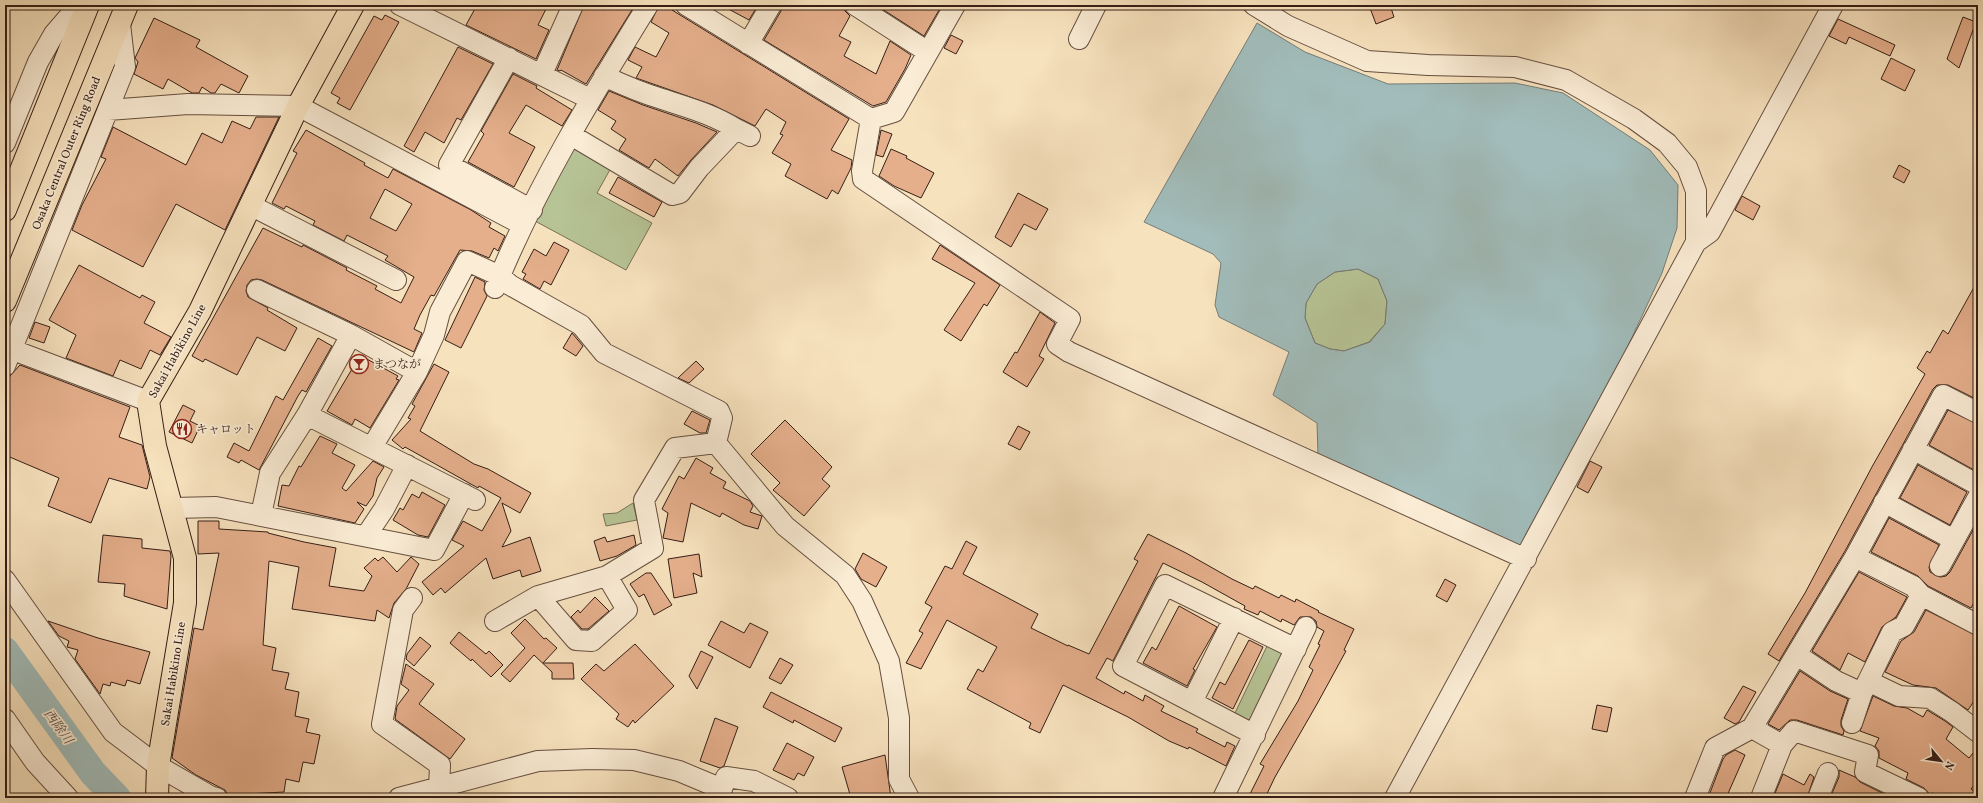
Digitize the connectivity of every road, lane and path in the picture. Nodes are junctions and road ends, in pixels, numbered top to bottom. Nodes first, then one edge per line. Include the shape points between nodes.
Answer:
1 (79, 5) edge
2 (88, 5) edge
3 (353, 5) edge
4 (400, 5) edge
5 (573, 5) edge
6 (648, 5) edge
7 (686, 5) edge
8 (771, 5) edge
9 (855, 5) edge
10 (955, 5) edge
11 (1096, 5) edge
12 (1254, 5) edge
13 (1833, 5) edge
14 (123, 14) edge
15 (1079, 39) dead end
16 (748, 44) junction
17 (928, 52) junction
18 (509, 58) junction
19 (542, 74) junction
20 (604, 76) junction
21 (590, 100) junction
22 (298, 106) junction
23 (108, 110) junction
24 (871, 119) junction
25 (571, 135) junction
26 (5, 143) edge
27 (250, 205) junction
28 (5, 210) edge
29 (527, 218) junction
30 (1696, 242) junction
31 (396, 280) dead end
32 (497, 282) junction
33 (257, 290) dead end
34 (5, 301) edge
35 (351, 335) junction
36 (7, 354) edge
37 (417, 372) junction
38 (148, 401) junction
39 (1978, 413) edge
40 (307, 415) junction
41 (716, 443) junction
42 (372, 448) junction
43 (1913, 449) junction
44 (406, 465) junction
45 (1977, 485) edge
46 (1884, 502) junction
47 (173, 508) junction
48 (261, 515) junction
49 (366, 536) junction
50 (1954, 540) junction
51 (1854, 557) junction
52 (1526, 559) junction
53 (1940, 566) dead end
54 (608, 576) junction
55 (5, 580) edge
56 (1921, 595) junction
57 (538, 596) junction
58 (412, 598) dead end
59 (1234, 618) junction
60 (495, 620) dead end
61 (1977, 622) edge
62 (1306, 627) dead end
63 (1296, 649) junction
64 (1797, 655) junction
65 (1865, 687) junction
66 (1192, 702) junction
67 (5, 719) edge
68 (1852, 723) dead end
69 (1752, 728) junction
70 (1978, 732) edge
71 (1255, 735) junction
72 (1782, 745) junction
73 (158, 771) junction
74 (1828, 773) dead end
75 (439, 788) junction
76 (1885, 791) edge
77 (68, 798) edge
78 (157, 798) edge
79 (217, 798) edge
80 (399, 798) edge
81 (788, 798) edge
82 (909, 798) edge
83 (1223, 798) edge
84 (1395, 798) edge
85 (1695, 798) edge
86 (1761, 798) edge
87 (1818, 798) edge
88 (1918, 798) edge

1 - 26 street via 54,34 38,62
2 - 28 main road
3 - 22 main road, Sakai Habikino Line
4 - 18 street
5 - 19 street
6 - 20 street
7 - 16 street
8 - 16 street
9 - 17 street
10 - 17 street
11 - 15 street
12 - 30 street via 1288,26 1367,61 1515,67 1566,80 1634,119 1667,142 1686,167 1696,191
13 - 30 street via 1710,232
14 - 23 street via 125,67
14 - 34 main road, Osaka Central Outer Ring Road
16 - 24 street
17 - 24 street via 894,112
18 - 19 street
18 - 29 street via 449,165
19 - 21 street
20 - 21 street
20 - 25 street via 636,90 696,109 743,132 699,168 680,193 672,195
21 - 25 street
22 - 23 street via 188,104
22 - 27 main road, Sakai Habikino Line
22 - 29 street
23 - 36 street
24 - 52 street via 863,179 1070,319 1057,344 1069,352
25 - 29 street
27 - 31 street
27 - 38 main road, Sakai Habikino Line via 200,311
29 - 32 street
30 - 52 street
32 - 37 street via 467,261 440,312 434,335
32 - 41 street via 510,285 581,325 604,352 719,412 722,418
33 - 35 street
35 - 37 street
35 - 40 street
36 - 38 street
37 - 42 street
38 - 47 main road, Sakai Habikino Line via 155,446
39 - 43 street via 1943,395
40 - 42 street
40 - 48 street via 270,473
41 - 54 street via 676,448 644,500 653,548
41 - 82 street via 785,526 845,575 862,601 889,661 899,718 899,779
42 - 44 street
43 - 45 street
43 - 46 street
44 - 49 street via 384,509
44 - 49 street via 470,497 434,550
45 - 50 street
46 - 50 street
46 - 51 street
47 - 48 street via 216,507
47 - 73 main road, Sakai Habikino Line via 186,558 185,603
48 - 49 street
50 - 53 street
51 - 56 street via 1913,586
51 - 64 street
52 - 84 street
54 - 57 street
54 - 57 street via 627,610 592,641 576,640
55 - 73 street via 113,732
56 - 61 street
56 - 65 street via 1904,626 1892,632
57 - 60 street
58 - 75 street via 403,610 382,724 440,765
59 - 63 street
59 - 66 street
59 - 66 street via 1165,585 1123,666
62 - 63 street
63 - 71 street
64 - 65 street via 1836,681
64 - 69 street
65 - 68 street
65 - 70 street via 1899,696 1930,698
66 - 71 street
67 - 77 street via 35,762
69 - 72 street
69 - 85 street via 1715,748
71 - 83 street
72 - 76 street via 1794,731 1868,755 1865,772
72 - 86 street
73 - 78 main road, Sakai Habikino Line
73 - 79 street
74 - 87 street
75 - 80 street
75 - 81 street via 538,761 634,760 679,771 722,790 726,777 754,781
76 - 88 street

